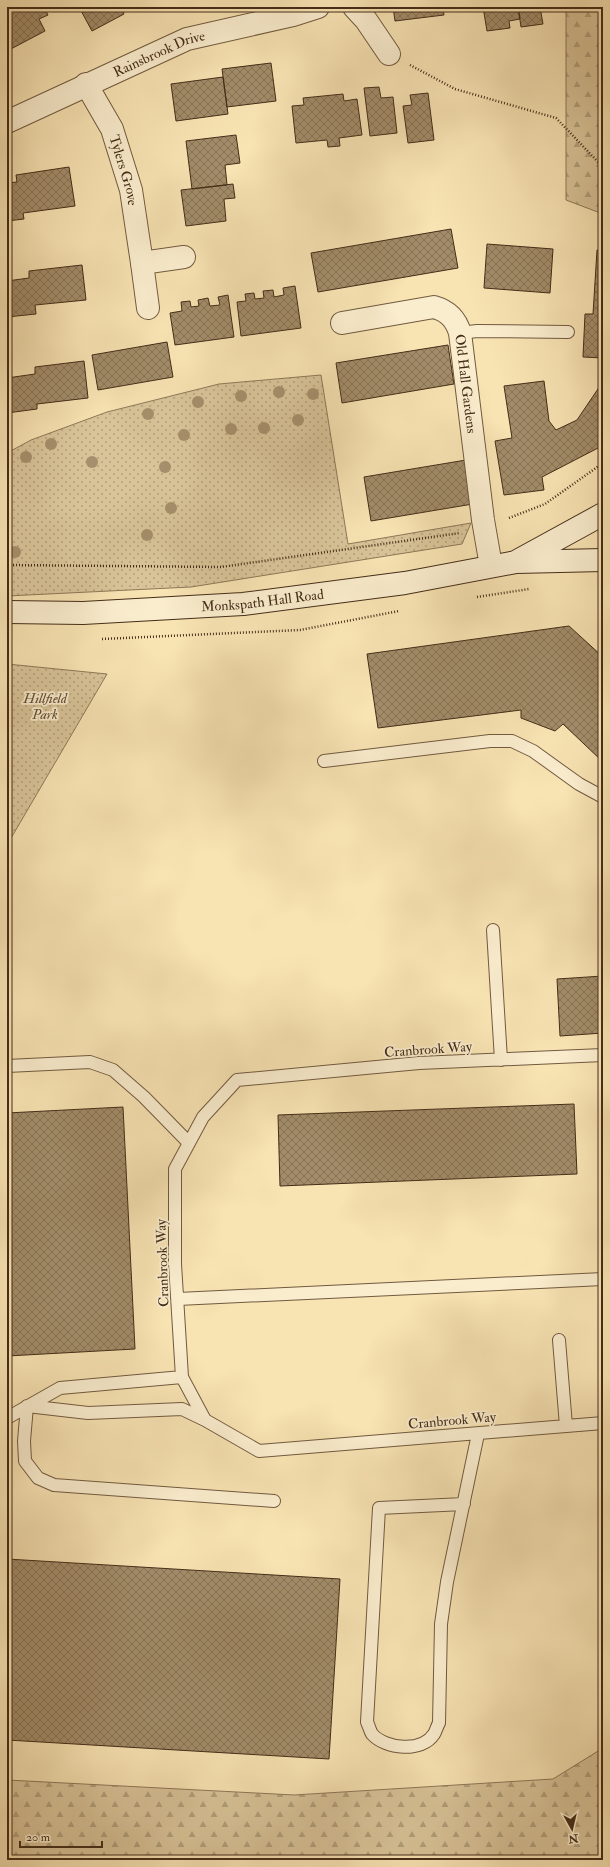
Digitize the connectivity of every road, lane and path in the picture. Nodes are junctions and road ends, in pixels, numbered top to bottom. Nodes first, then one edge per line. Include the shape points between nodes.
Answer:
1 (318, 7) edge
2 (354, 7) edge
3 (389, 54) joint
4 (86, 84) junction
5 (7, 122) edge
6 (603, 170) edge
7 (184, 257) dead end
8 (142, 263) junction
9 (148, 308) dead end
10 (342, 323) dead end
11 (568, 332) dead end
12 (460, 333) junction
13 (603, 463) edge
14 (603, 514) edge
15 (485, 528) junction
16 (603, 560) edge
17 (516, 562) junction
18 (7, 565) edge
19 (491, 566) junction
20 (7, 612) edge
21 (324, 761) dead end
22 (603, 797) edge
23 (493, 930) dead end
24 (603, 1055) edge
25 (501, 1060) junction
26 (7, 1066) edge
27 (189, 1143) junction
28 (603, 1279) edge
29 (178, 1299) junction
30 (559, 1340) dead end
31 (182, 1377) junction
32 (27, 1406) junction
33 (7, 1418) edge
34 (205, 1420) junction
35 (603, 1423) edge
36 (566, 1426) junction
37 (478, 1434) junction
38 (274, 1502) dead end
39 (464, 1504) junction

1 - 4 street, Rainsbrook Drive via 187,39
2 - 3 street
3 - 6 path via 455,89 556,118
4 - 5 street, Rainsbrook Drive
4 - 8 street, Tylers Grove via 112,129 131,190
7 - 8 street
8 - 9 street, Tylers Grove
10 - 12 street, Old Hall Gardens via 434,307 448,313 458,325
11 - 12 lane
12 - 15 street, Old Hall Gardens
13 - 15 path via 545,504
14 - 17 street, Monkspath Hall Road
15 - 18 path via 451,536 220,568
15 - 19 street, Old Hall Gardens
16 - 17 street, Monkspath Hall Road
17 - 19 street, Monkspath Hall Road
19 - 20 street, Monkspath Hall Road via 405,583 243,604 83,613
21 - 22 lane via 490,741 512,741 533,751 579,784
23 - 25 lane
24 - 25 lane, Cranbrook Way
25 - 27 lane, Cranbrook Way via 419,1063 237,1080 203,1117
26 - 27 lane via 90,1062 113,1070 144,1097
27 - 29 lane, Cranbrook Way via 175,1169
28 - 29 lane
29 - 31 lane, Cranbrook Way
30 - 36 lane
31 - 32 lane via 60,1388
31 - 34 lane, Cranbrook Way
32 - 33 lane
32 - 34 lane via 88,1413 182,1409
32 - 38 lane via 25,1461 38,1478 54,1485
34 - 37 lane, Cranbrook Way via 259,1451
35 - 36 lane, Cranbrook Way
36 - 37 lane, Cranbrook Way
37 - 39 lane
39 - 39 lane via 447,1582 441,1624 439,1723 434,1735 424,1742 413,1746 392,1746 380,1741 372,1733 367,1722 379,1508

